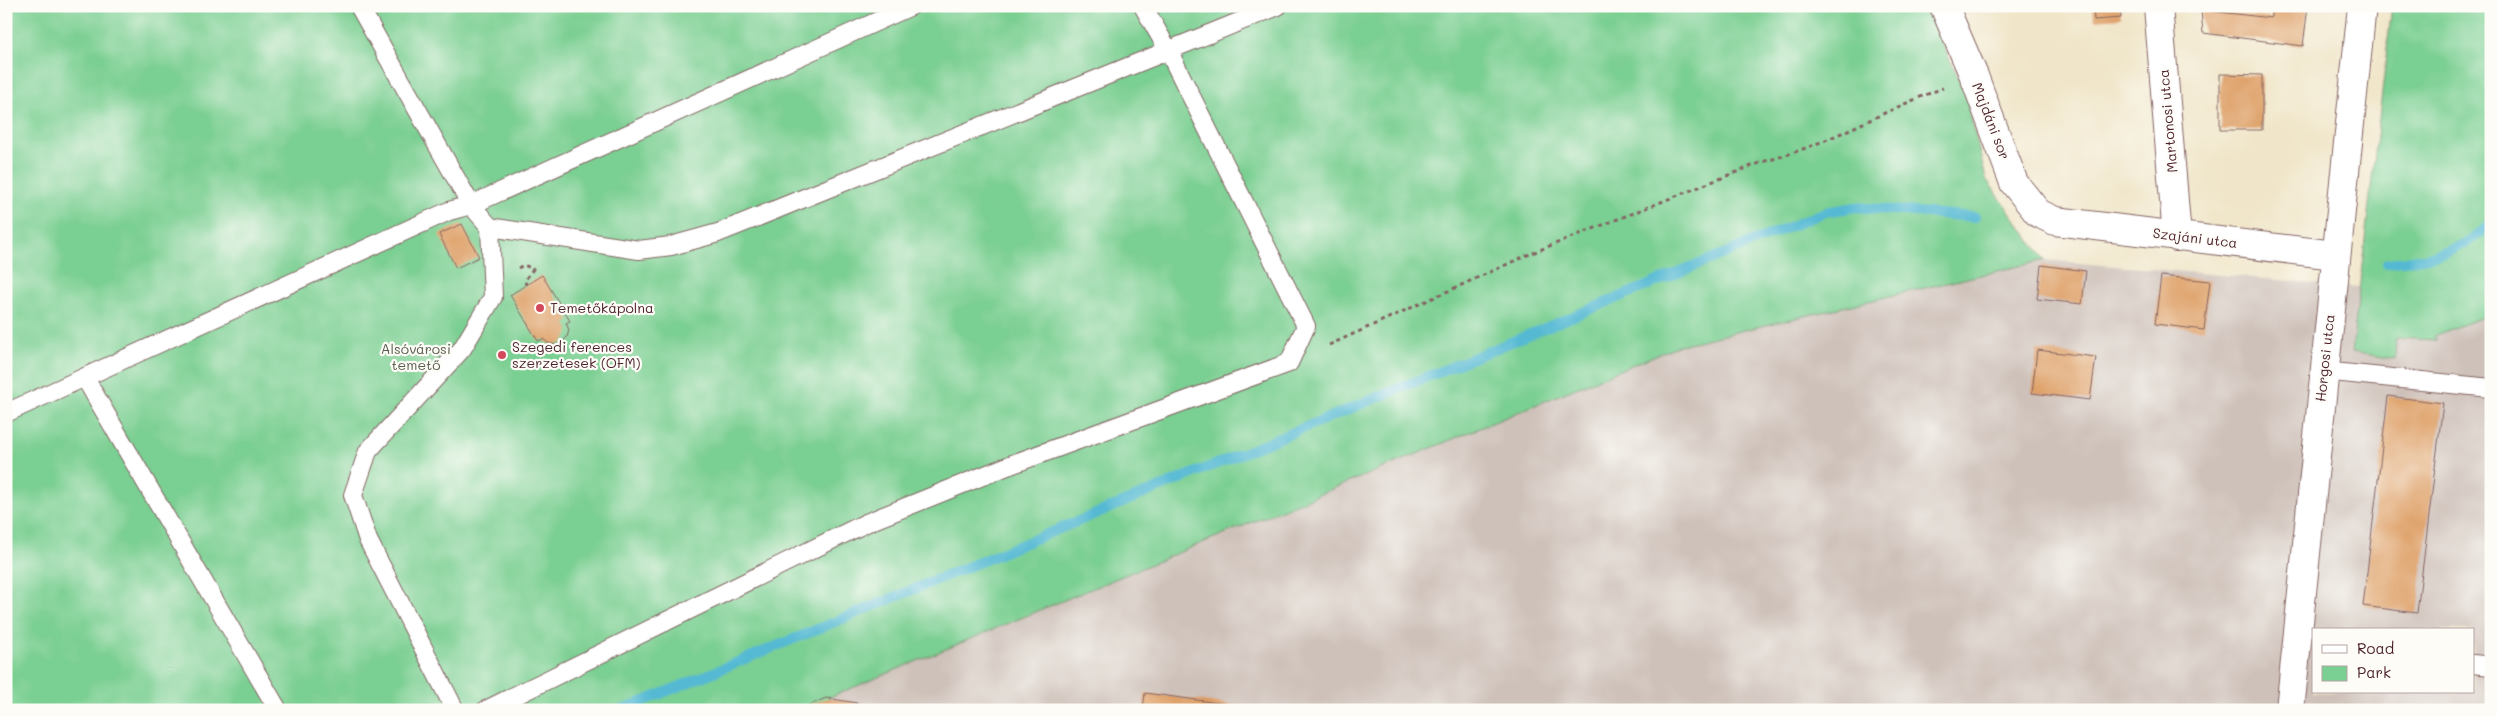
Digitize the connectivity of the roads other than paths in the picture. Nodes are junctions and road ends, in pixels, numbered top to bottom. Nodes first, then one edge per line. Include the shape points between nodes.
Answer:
1 (359, 6) edge
2 (910, 6) edge
3 (1143, 6) edge
4 (1278, 6) edge
5 (1944, 6) edge
6 (2158, 6) edge
7 (2362, 6) edge
8 (1168, 50) junction
9 (471, 206) junction
10 (2055, 221) joint
11 (490, 226) junction
12 (2177, 237) junction
13 (2335, 255) junction
14 (2323, 371) junction
15 (86, 378) junction
16 (2491, 388) edge
17 (6, 413) edge
18 (2305, 642) edge
19 (2474, 664) edge
20 (2491, 666) edge
21 (278, 710) edge
22 (455, 710) edge
23 (486, 710) edge
24 (2290, 710) edge

1 - 9 lane
2 - 9 lane
3 - 8 lane
4 - 8 lane
5 - 10 street, Majdáni sor via 2014,183 2038,214
6 - 12 street, Martonosi utca
7 - 13 street, Horgosi utca
8 - 11 lane via 718,233 671,246 639,250
8 - 23 lane via 1306,326 1289,362 1010,465 866,523
9 - 11 lane
9 - 15 lane via 449,211
10 - 12 street, Szajáni utca
11 - 22 lane via 493,297 462,349 368,451 353,495 368,540
12 - 13 street, Szajáni utca
13 - 14 street, Horgosi utca
14 - 16 lane
14 - 18 street, Horgosi utca
15 - 17 lane
15 - 21 lane
18 - 24 street, Horgosi utca
19 - 20 lane

